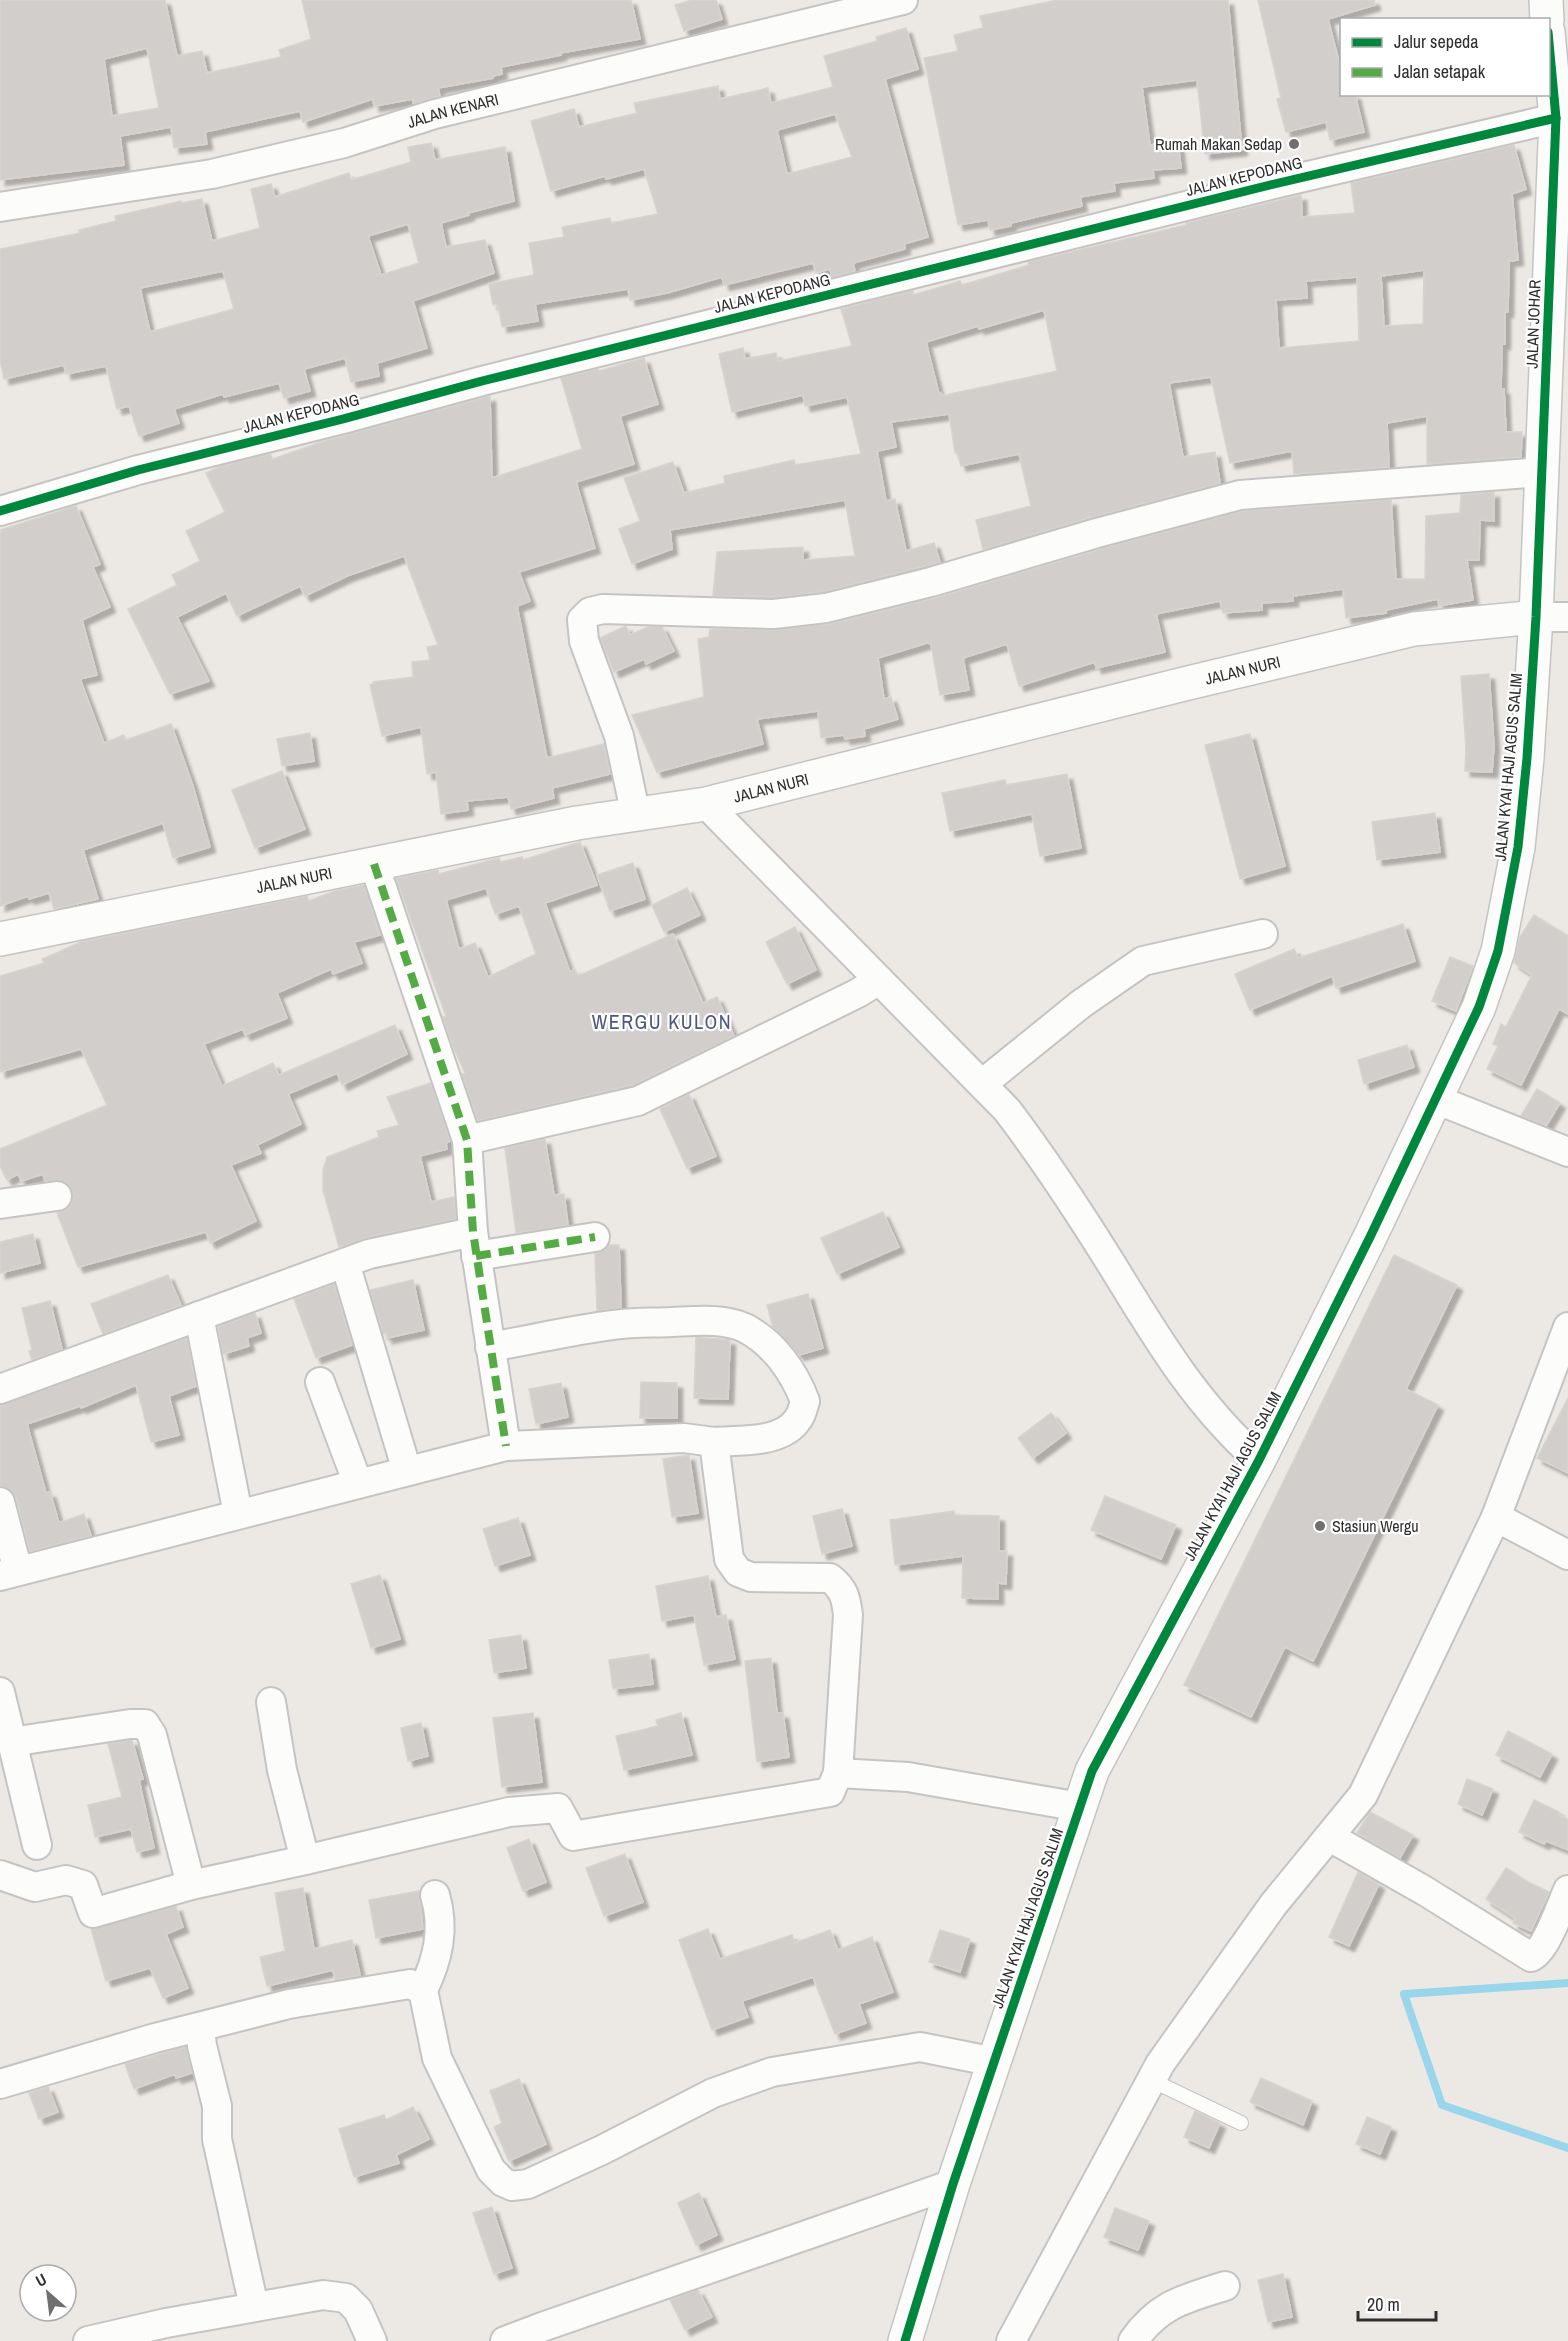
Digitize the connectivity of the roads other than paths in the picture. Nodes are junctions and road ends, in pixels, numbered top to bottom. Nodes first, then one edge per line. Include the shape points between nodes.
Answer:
1 (903, 0) edge
2 (1546, 0) edge
3 (1547, 18) edge
4 (1550, 54) edge
5 (1556, 118) junction
6 (0, 207) edge
7 (1542, 472) junction
8 (0, 511) edge
9 (1536, 616) junction
10 (1568, 617) edge
11 (706, 804) junction
12 (636, 816) junction
13 (374, 864) junction
14 (1263, 934) dead end
15 (0, 939) edge
16 (879, 980) junction
17 (982, 1084) junction
18 (1435, 1099) junction
19 (467, 1140) junction
20 (1568, 1152) edge
21 (57, 1196) dead end
22 (0, 1204) edge
23 (595, 1237) dead end
24 (474, 1244) junction
25 (345, 1263) junction
26 (199, 1316) junction
27 (1568, 1327) edge
28 (490, 1347) junction
29 (320, 1382) dead end
30 (0, 1389) edge
31 (714, 1442) junction
32 (506, 1446) junction
33 (1259, 1460) junction
34 (407, 1471) junction
35 (358, 1484) junction
36 (0, 1502) edge
37 (238, 1514) junction
38 (1496, 1517) junction
39 (1568, 1555) edge
40 (9, 1573) edge
41 (0, 1692) edge
42 (271, 1702) dead end
43 (10, 1742) junction
44 (838, 1773) junction
45 (1080, 1807) junction
46 (1330, 1838) junction
47 (37, 1845) dead end
48 (304, 1860) junction
49 (0, 1875) edge
50 (191, 1885) junction
51 (1568, 1890) edge
52 (435, 1895) dead end
53 (423, 1990) junction
54 (200, 2028) junction
55 (994, 2062) junction
56 (1151, 2080) junction
57 (0, 2084) edge
58 (1241, 2123) dead end
59 (953, 2184) junction
60 (1225, 2286) dead end
61 (254, 2307) junction
62 (88, 2341) edge
63 (372, 2341) edge
64 (506, 2341) edge
65 (905, 2341) edge
66 (1011, 2341) edge
67 (1133, 2341) edge

1 - 6 street, JALAN KENARI via 435,114 344,143 212,174
2 - 3 street
4 - 5 street, JALAN JOHAR
5 - 7 street, JALAN JOHAR
5 - 8 street, JALAN KEPODANG via 509,374 138,470
7 - 9 street, JALAN JOHAR
7 - 12 street via 1240,495 826,608 774,614 626,609 590,612 582,620 584,641 619,736
9 - 10 street
9 - 11 street, JALAN NURI via 1414,628
9 - 18 street, JALAN KYAI HAJI AGUS SALIM via 1518,847 1498,951 1479,1006
11 - 12 street, JALAN NURI
11 - 16 street
12 - 13 street, JALAN NURI via 577,823
13 - 15 street, JALAN NURI
13 - 19 street
14 - 17 street via 1143,961 1080,1004
16 - 17 street
16 - 19 street via 638,1101
17 - 33 street via 1030,1140 1172,1363 1220,1423
18 - 20 street
18 - 33 street, JALAN KYAI HAJI AGUS SALIM
19 - 24 street
21 - 22 street
23 - 24 street
24 - 25 street via 399,1247
24 - 28 street
25 - 26 street
25 - 34 street
26 - 30 street
26 - 37 street
27 - 38 street
28 - 31 street via 614,1325 701,1320 743,1327 777,1353 805,1401 799,1419 774,1435
28 - 32 street
29 - 35 street
31 - 32 street via 684,1438
31 - 44 street via 729,1559 738,1572 751,1577 830,1578 845,1595 848,1615
32 - 34 street
33 - 45 street, JALAN KYAI HAJI AGUS SALIM via 1092,1771
34 - 35 street
35 - 37 street
36 - 40 street
37 - 40 street
38 - 39 street
38 - 46 street via 1363,1795
41 - 43 street
42 - 48 street via 282,1770
43 - 47 street
43 - 50 street via 145,1724 152,1735
44 - 45 street via 908,1777
44 - 48 street via 830,1792 573,1836 558,1808 508,1812
45 - 55 street, JALAN KYAI HAJI AGUS SALIM
46 - 51 street via 1531,1957 1543,1945
46 - 56 street via 1273,1905
48 - 50 street
49 - 50 street via 35,1887 66,1880 83,1885 93,1913
52 - 53 street via 440,1942 437,1960
53 - 54 street via 410,1984 289,2004
53 - 55 street via 437,2058 491,2170 512,2186 528,2184 602,2150 712,2093 772,2072 920,2046
54 - 57 street
54 - 61 street via 217,2106 217,2139
55 - 59 street, JALAN KYAI HAJI AGUS SALIM
56 - 58 lane
56 - 66 street
59 - 64 street
59 - 65 street, JALAN KYAI HAJI AGUS SALIM
60 - 67 street via 1166,2308 1151,2318
61 - 62 street
61 - 63 street via 322,2295 346,2298 358,2310

